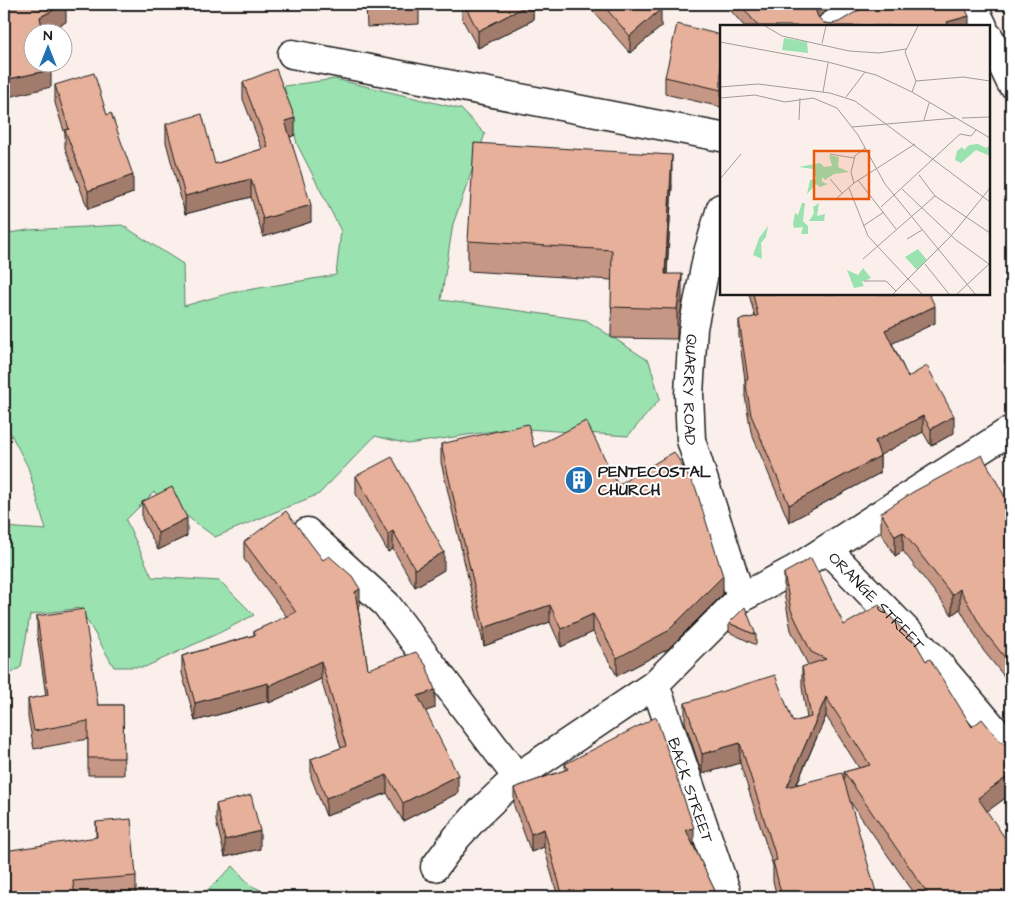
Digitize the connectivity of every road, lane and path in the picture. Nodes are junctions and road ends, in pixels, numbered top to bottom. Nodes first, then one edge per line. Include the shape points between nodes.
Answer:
1 (867, 4) edge
2 (972, 4) edge
3 (833, 25) edge
4 (982, 25) edge
5 (990, 39) edge
6 (292, 54) dead end
7 (1011, 83) edge
8 (720, 137) edge
9 (720, 212) edge
10 (1011, 430) edge
11 (307, 532) dead end
12 (828, 549) junction
13 (741, 598) junction
14 (655, 684) junction
15 (1011, 750) edge
16 (517, 777) junction
17 (435, 867) dead end
18 (728, 897) edge

1 - 3 street
2 - 4 street
5 - 7 street
6 - 8 street
9 - 13 street, QUARRY ROAD via 693,328 689,403 691,440
10 - 12 street, ORANGE STREET
11 - 16 street via 386,604
12 - 13 street
12 - 15 street, ORANGE STREET via 936,661
13 - 14 street
14 - 16 street
14 - 18 street, BACK STREET
16 - 17 street via 479,812

